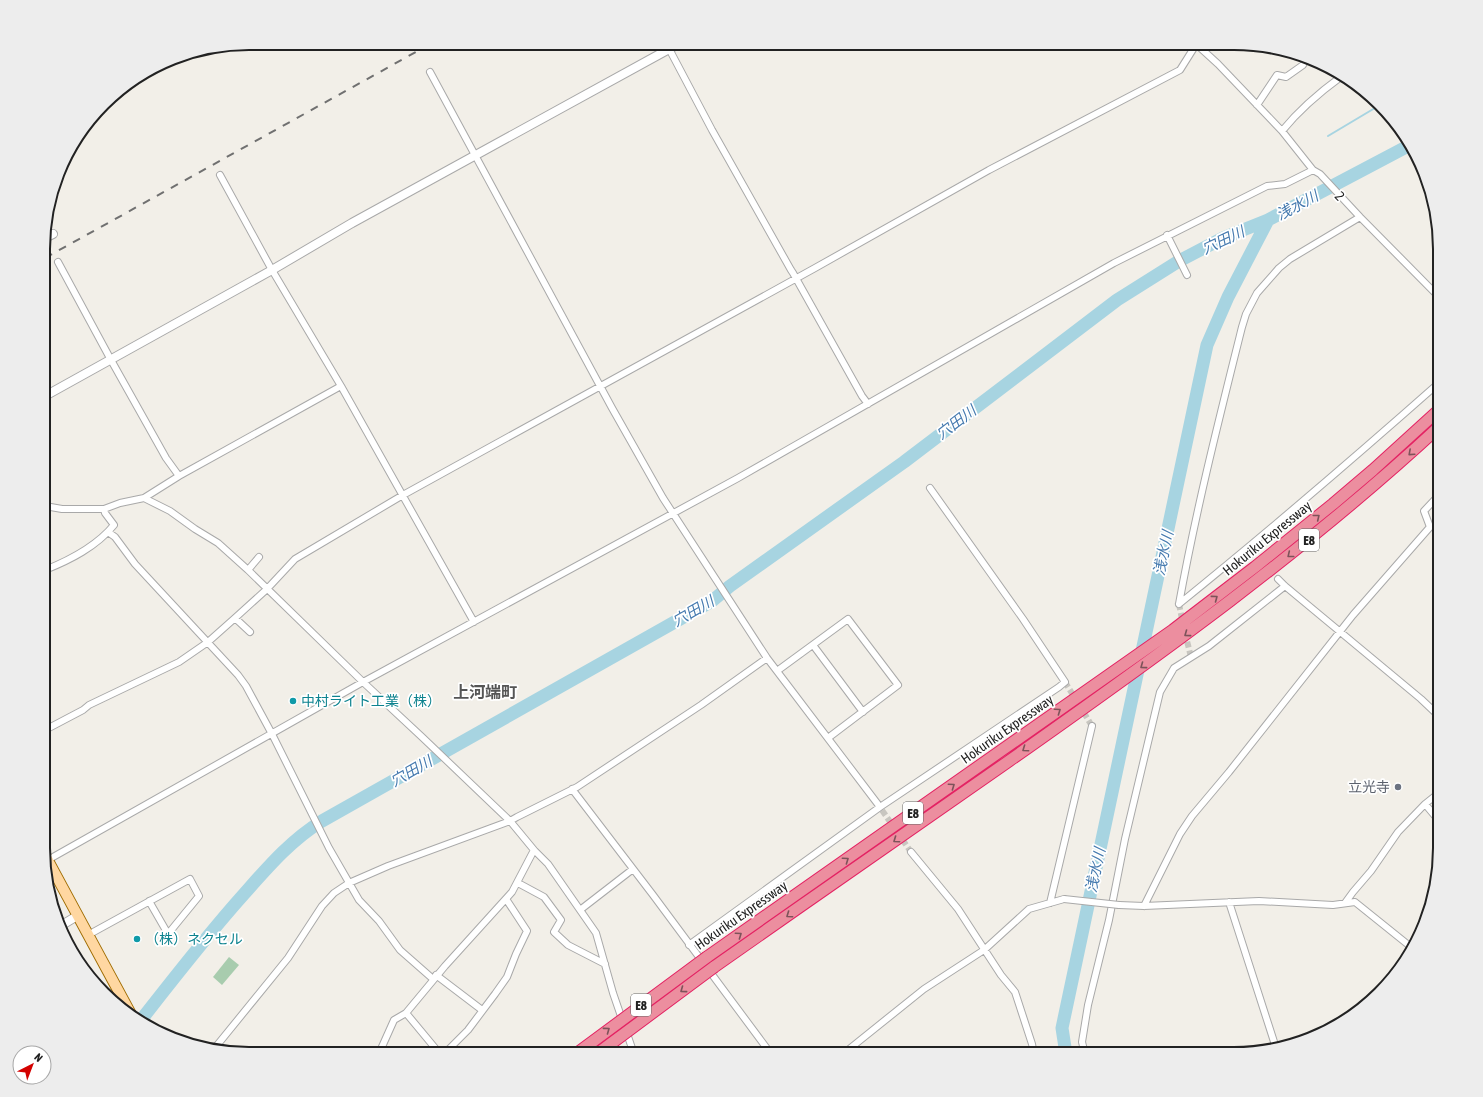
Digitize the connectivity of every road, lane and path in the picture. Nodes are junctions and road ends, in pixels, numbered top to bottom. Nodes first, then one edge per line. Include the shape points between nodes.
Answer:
1 (661, 50) edge
2 (670, 50) edge
3 (1192, 50) edge
4 (1203, 50) edge
5 (1304, 63) edge
6 (430, 72) dead end
7 (1337, 80) edge
8 (1257, 105) junction
9 (1282, 131) junction
10 (476, 156) junction
11 (1313, 170) junction
12 (220, 175) dead end
13 (1360, 218) junction
14 (53, 234) dead end
15 (50, 235) edge
16 (1168, 237) junction
17 (58, 262) dead end
18 (272, 270) junction
19 (1186, 275) dead end
20 (796, 279) junction
21 (1433, 291) edge
22 (111, 360) junction
23 (341, 386) junction
24 (601, 386) junction
25 (1433, 388) edge
26 (50, 393) edge
27 (868, 404) junction
28 (1433, 416) edge
29 (1433, 432) edge
30 (179, 476) junction
31 (930, 488) dead end
32 (403, 495) junction
33 (144, 498) junction
34 (1433, 501) edge
35 (50, 507) edge
36 (104, 509) junction
37 (673, 514) junction
38 (108, 532) junction
39 (259, 557) dead end
40 (50, 568) edge
41 (248, 570) junction
42 (1278, 579) dead end
43 (1285, 586) junction
44 (267, 589) junction
45 (235, 618) junction
46 (474, 622) junction
47 (1340, 631) junction
48 (250, 632) dead end
49 (208, 642) junction
50 (813, 645) junction
51 (767, 658) junction
52 (777, 671) junction
53 (362, 682) junction
54 (1433, 710) edge
55 (862, 712) junction
56 (1092, 726) tunnel mouth
57 (50, 727) edge
58 (272, 734) junction
59 (828, 738) junction
60 (572, 789) junction
61 (1433, 798) edge
62 (875, 800) dead end
63 (1425, 804) junction
64 (880, 808) junction
65 (1433, 814) edge
66 (510, 822) junction
67 (534, 850) junction
68 (911, 852) tunnel mouth
69 (50, 857) edge
70 (51, 868) edge
71 (633, 869) junction
72 (349, 883) junction
73 (518, 883) junction
74 (506, 899) junction
75 (149, 901) junction
76 (1229, 902) junction
77 (1050, 903) junction
78 (1345, 903) junction
79 (1144, 906) junction
80 (580, 910) junction
81 (77, 916) junction
82 (65, 923) edge
83 (88, 935) junction
84 (1408, 944) edge
85 (689, 945) junction
86 (984, 950) junction
87 (605, 964) junction
88 (434, 977) junction
89 (124, 1003) edge
90 (482, 1010) junction
91 (406, 1014) junction
92 (1274, 1043) edge
93 (218, 1044) edge
94 (382, 1047) edge
95 (434, 1047) edge
96 (451, 1047) edge
97 (585, 1047) edge
98 (606, 1047) edge
99 (632, 1047) edge
100 (766, 1047) edge
101 (852, 1047) edge
102 (1033, 1047) edge
103 (1083, 1047) edge

1 - 10 street
2 - 20 street
3 - 20 street via 1180,70 988,170
4 - 8 street
5 - 8 street via 1286,77 1277,75
6 - 10 street
7 - 9 street via 1314,98
8 - 9 street
9 - 11 street
10 - 18 street via 352,223
10 - 24 street
11 - 13 street, 2 via 1320,174
11 - 16 street via 1286,184 1267,186
12 - 18 street
13 - 21 street, 2
13 - 25 street via 1279,268 1257,293 1246,314 1206,472 1179,604 1247,552 1289,512
14 - 15 street
16 - 19 street
16 - 27 street via 1114,263
17 - 22 street
18 - 22 street
18 - 23 street
20 - 24 street
20 - 27 street
22 - 26 street
22 - 30 street via 166,458
23 - 30 street
23 - 32 street
24 - 32 street
24 - 37 street
27 - 37 street
97 -> 28 highway, Hokuriku Expressway / E8, bridge via 707,957 1173,630 1322,513
29 -> 98 highway, Hokuriku Expressway / E8, bridge via 1302,546 1172,646 714,967
30 - 33 street
31 - 64 street via 1065,682
32 - 44 street via 295,559
32 - 46 street
33 - 36 street via 120,502
33 - 41 street via 170,511 218,543
34 - 47 street via 1424,511 1430,527
35 - 36 street
36 - 38 street via 114,525
37 - 46 street
37 - 51 street
38 - 40 street via 92,546
38 - 49 street
39 - 41 street
41 - 44 street
42 - 43 street
43 - 47 street
43 - 103 street via 1209,646 1174,668 1160,692 1088,1005
44 - 45 street
44 - 53 street
45 - 48 street
45 - 49 street
46 - 53 street
47 - 54 street
47 - 79 street via 1192,816 1180,834
49 - 57 street via 179,662 89,705
49 - 58 street via 246,686
50 - 52 street
50 - 55 street
50 - 55 street via 848,619 898,685
51 - 52 street
51 - 60 street via 701,705
52 - 59 street
53 - 58 street
53 - 66 street
55 - 59 street
56 - 77 street
58 - 69 street
58 - 72 street
59 - 64 street
60 - 66 street via 517,816
60 - 71 street
61 - 63 street
62 - 64 street
63 - 65 street
63 - 78 street via 1398,832
64 - 85 street
66 - 67 street
66 - 72 street via 424,852
67 - 73 street
67 - 80 street via 548,864
68 - 86 street via 958,909
70 - 81 main road
71 - 80 street
71 - 85 street
72 - 88 street via 359,900 379,921 400,950
72 - 93 street via 334,893 322,906 288,958
73 - 74 street
73 - 87 street via 544,897 561,920 554,932 568,945
74 - 88 street
74 - 90 street via 527,931 507,977
75 - 75 street via 190,879 199,896 168,934
75 - 83 street
76 - 78 street via 1333,905
76 - 79 street
76 - 92 street
77 - 79 street, bridge via 1064,899 1119,906
77 - 86 street via 1029,909
78 - 84 street via 1355,902
80 - 87 street via 596,933
81 - 82 street
81 - 83 main road
83 - 89 main road
85 - 100 street
86 - 101 street via 924,989
86 - 102 street via 1015,992
87 - 99 street
88 - 90 street
88 - 91 street
90 - 96 street via 468,1030
91 - 94 street via 394,1020
91 - 95 street

